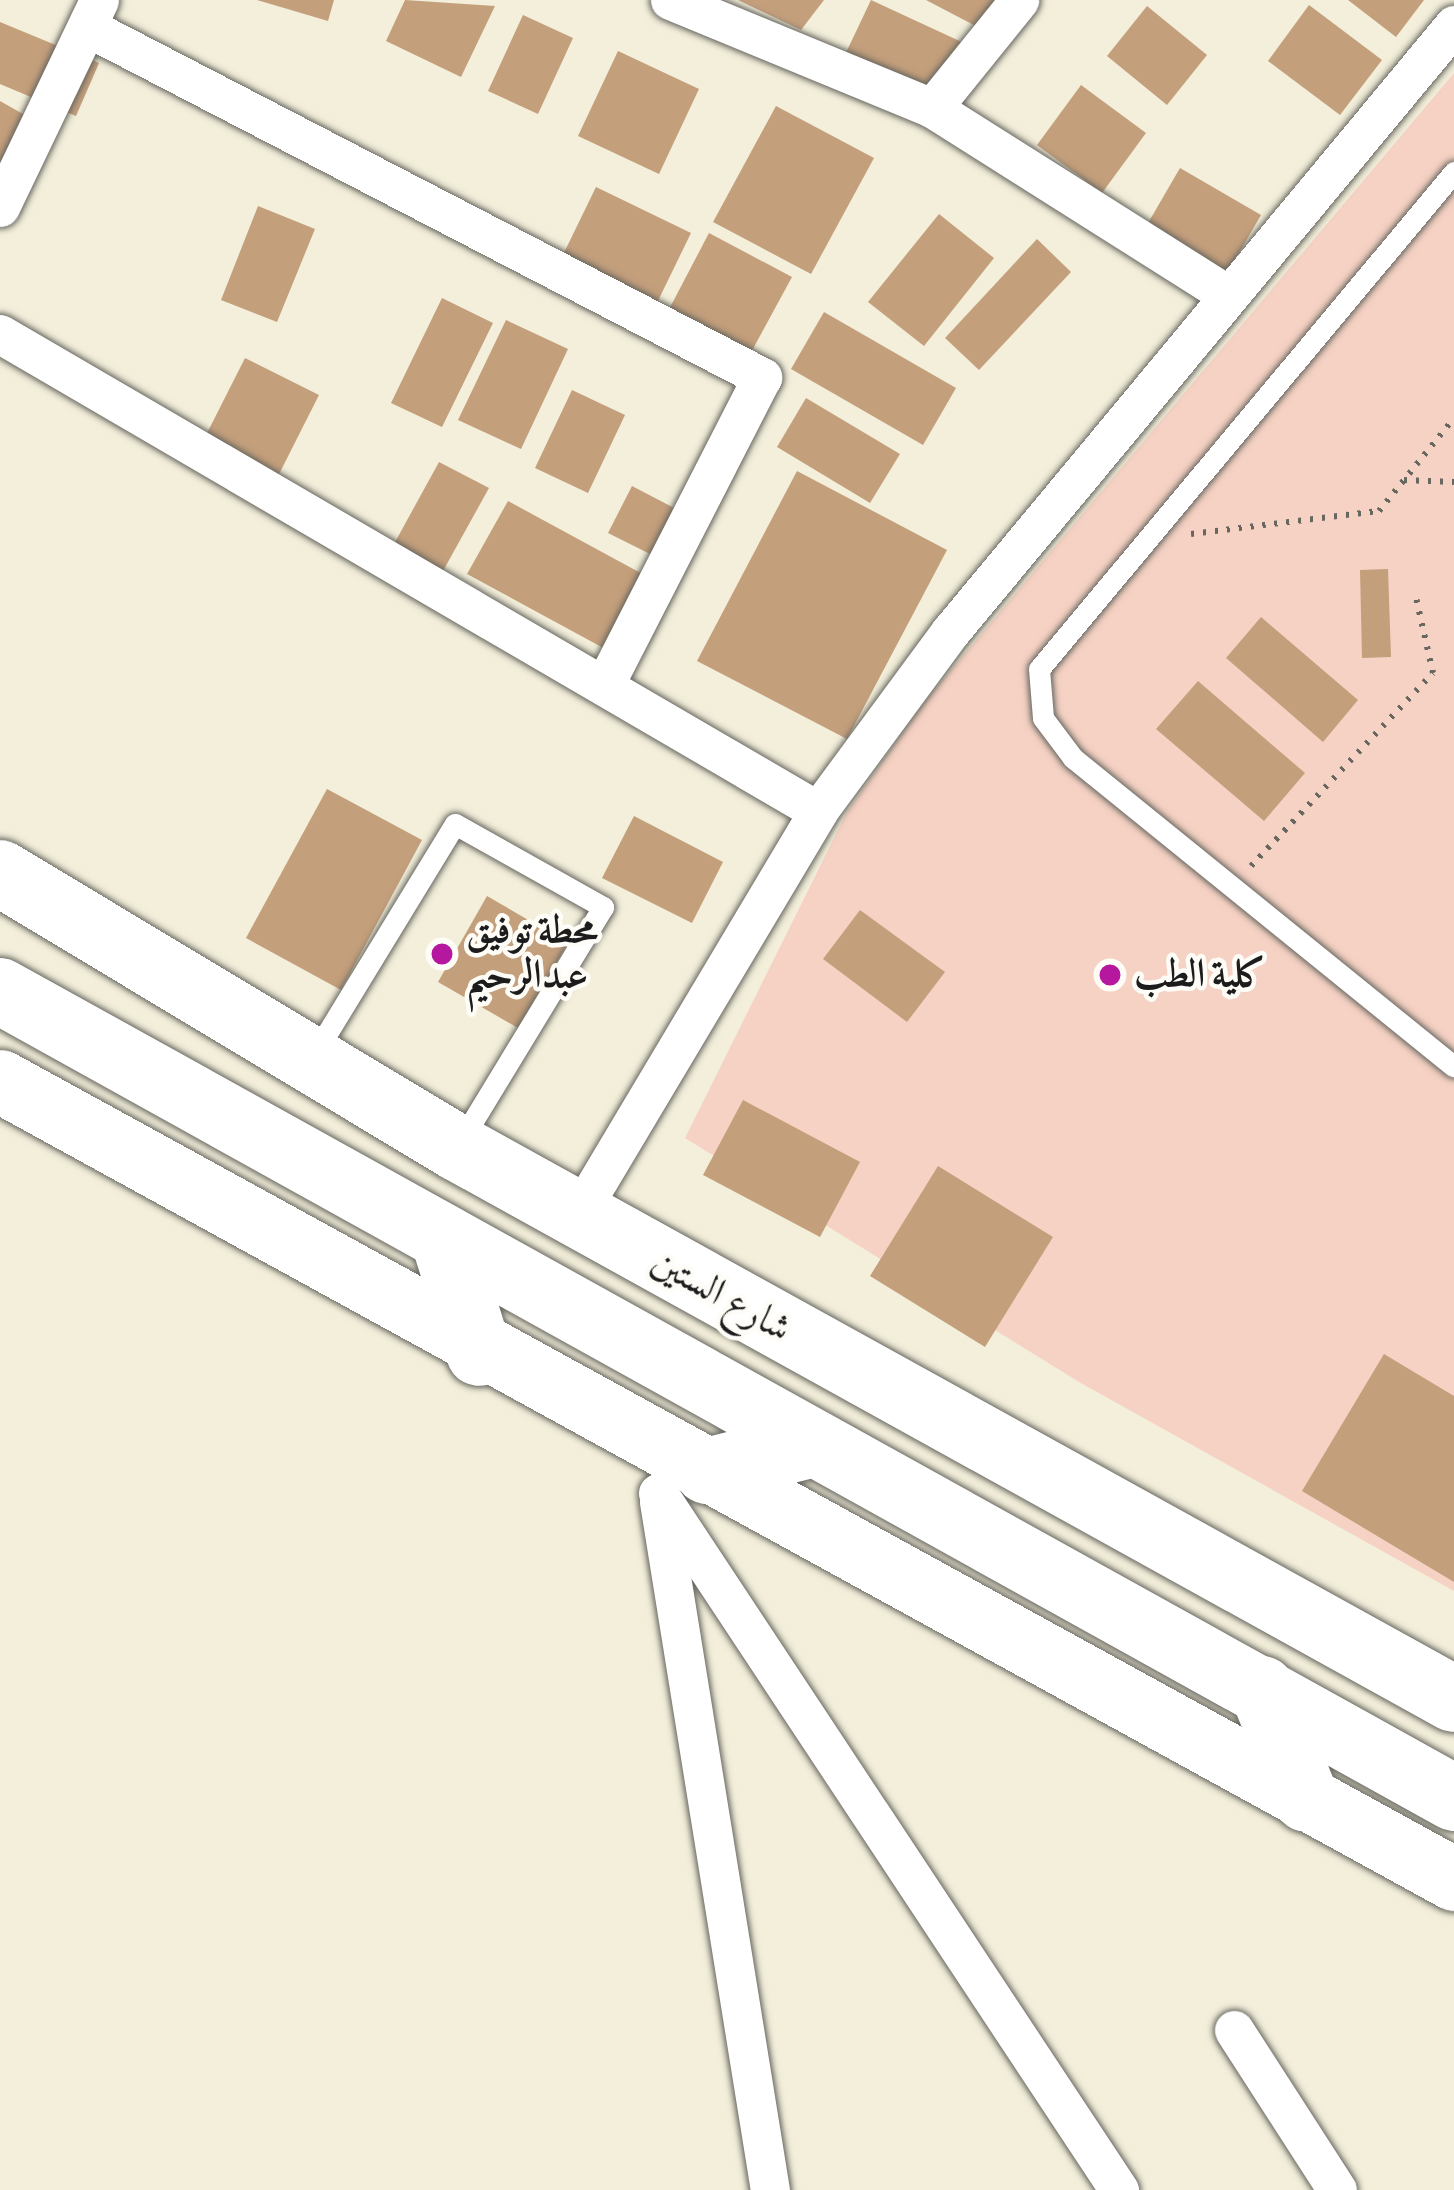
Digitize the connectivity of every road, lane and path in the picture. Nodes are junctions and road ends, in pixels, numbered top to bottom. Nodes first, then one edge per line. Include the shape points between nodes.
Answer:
1 (670, 0) edge
2 (1019, 0) edge
3 (96, 15) edge
4 (1454, 25) edge
5 (932, 108) junction
6 (1454, 172) edge
7 (0, 207) edge
8 (1225, 293) junction
9 (0, 334) edge
10 (1454, 418) edge
11 (1404, 480) junction
12 (1454, 482) edge
13 (1152, 538) junction
14 (1415, 592) dead end
15 (606, 682) junction
16 (818, 811) junction
17 (0, 873) edge
18 (1232, 886) junction
19 (0, 991) edge
20 (309, 1064) junction
21 (1454, 1066) edge
22 (0, 1081) edge
23 (456, 1147) junction
24 (577, 1216) junction
25 (446, 1243) junction
26 (478, 1353) junction
27 (810, 1445) junction
28 (668, 1466) junction
29 (752, 1632) junction
30 (685, 1663) junction
31 (1262, 1689) junction
32 (1454, 1699) edge
33 (1306, 1798) junction
34 (1454, 1798) edge
35 (1454, 1879) edge
36 (1234, 2030) dead end
37 (770, 2190) edge
38 (1119, 2190) edge
39 (1337, 2190) edge

1 - 5 street
2 - 5 street
3 - 7 street
3 - 15 street via 762,377
4 - 8 street
5 - 8 street
6 - 13 lane
8 - 16 street
9 - 15 street
10 - 11 path
11 - 12 path
11 - 13 path via 1379,511
13 - 18 lane via 1039,669 1043,718 1073,758
14 - 18 path via 1433,673
15 - 16 street
16 - 24 street
17 - 20 highway, شارع الستين
18 - 21 lane
19 - 25 highway
20 - 23 highway, شارع الستين
20 - 23 lane via 455,824 603,907
22 - 26 main road
23 - 24 highway, شارع الستين
24 - 32 highway, شارع الستين
25 - 26 highway
25 - 27 highway
26 - 28 main road
27 - 28 highway
27 - 31 highway
28 - 29 street
28 - 30 street
28 - 33 main road
29 - 30 street via 714,1618 691,1635
29 - 38 street
30 - 37 street
31 - 33 highway
31 - 34 highway
33 - 35 main road
36 - 39 street

